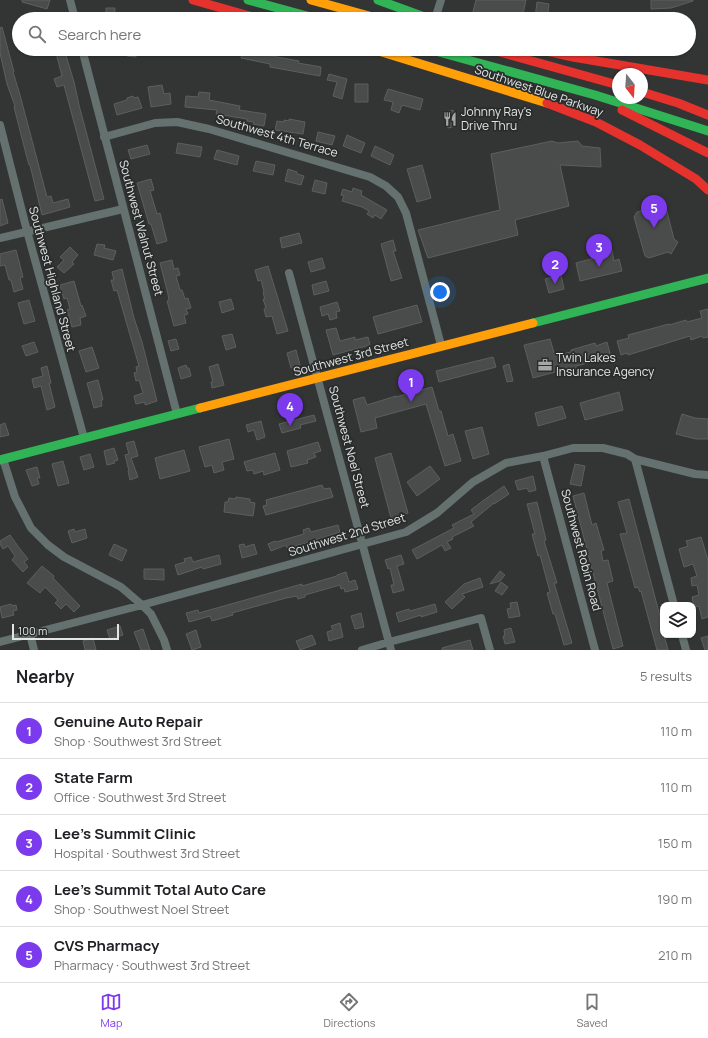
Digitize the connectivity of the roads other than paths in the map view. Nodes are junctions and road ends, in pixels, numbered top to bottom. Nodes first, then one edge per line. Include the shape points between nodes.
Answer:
1 (70, 0) edge
2 (192, 0) edge
3 (248, 0) edge
4 (311, 0) edge
5 (378, 0) edge
6 (441, 0) edge
7 (73, 12) edge
8 (235, 12) edge
9 (292, 12) edge
10 (355, 12) edge
11 (411, 12) edge
12 (437, 12) edge
13 (84, 56) edge
14 (395, 56) edge
15 (454, 56) edge
16 (514, 56) edge
17 (573, 56) edge
18 (708, 80) edge
19 (612, 83) edge
20 (595, 94) junction
21 (648, 94) edge
22 (678, 103) junction
23 (708, 108) edge
24 (708, 115) edge
25 (0, 125) edge
26 (708, 132) edge
27 (104, 137) junction
28 (708, 153) edge
29 (708, 190) edge
30 (123, 209) junction
31 (27, 231) junction
32 (0, 238) edge
33 (289, 273) dead end
34 (708, 278) edge
35 (441, 346) junction
36 (318, 378) junction
37 (177, 414) junction
38 (84, 438) junction
39 (543, 456) junction
40 (1, 459) edge
41 (635, 459) junction
42 (708, 475) edge
43 (362, 545) junction
44 (673, 602) edge
45 (142, 605) junction
46 (30, 634) junction
47 (683, 638) edge
48 (0, 642) edge
49 (390, 646) edge
50 (34, 650) edge
51 (167, 650) edge
52 (362, 650) edge
53 (490, 650) edge
54 (595, 650) edge
55 (686, 650) edge

1 - 7 street
2 - 8 main road
3 - 9 main road
4 - 10 main road
5 - 11 main road
6 - 12 street
13 - 27 street, Southwest Walnut Street
14 - 29 main road, Southwest Blue Parkway via 538,100 596,122 676,166
15 - 20 main road
16 - 19 main road
17 - 18 main road
20 - 26 main road
20 - 28 main road
21 - 22 main road
22 - 23 main road
22 - 24 main road
25 - 31 street, Southwest Highland Street
27 - 30 street, Southwest Walnut Street
27 - 35 street, Southwest 4th Terrace via 155,123 177,122 329,164 370,177 386,186 398,197 406,213
30 - 31 street
30 - 37 street, Southwest Walnut Street
31 - 32 street
31 - 38 street, Southwest Highland Street
33 - 36 street, Southwest Noel Street
34 - 35 main road, Southwest 3rd Street
35 - 36 main road, Southwest 3rd Street
36 - 37 main road, Southwest 3rd Street
36 - 43 street, Southwest Noel Street
37 - 38 main road, Southwest 3rd Street
38 - 40 main road, Southwest 3rd Street
39 - 41 street, Southwest 2nd Street via 573,448 603,448 627,454
39 - 43 street, Southwest 2nd Street via 506,463 473,482 437,513 406,532
39 - 54 street, Southwest Robin Road
40 - 45 street via 31,528 48,545 122,587
41 - 42 street, Southwest 2nd Street
41 - 44 street
43 - 45 street, Southwest 2nd Street
43 - 49 street, Southwest Noel Street
45 - 46 street, Southwest 2nd Street
45 - 51 street via 151,614
46 - 48 street, Southwest 2nd Street
46 - 50 street
47 - 55 street
49 - 52 street
49 - 53 street via 481,618

